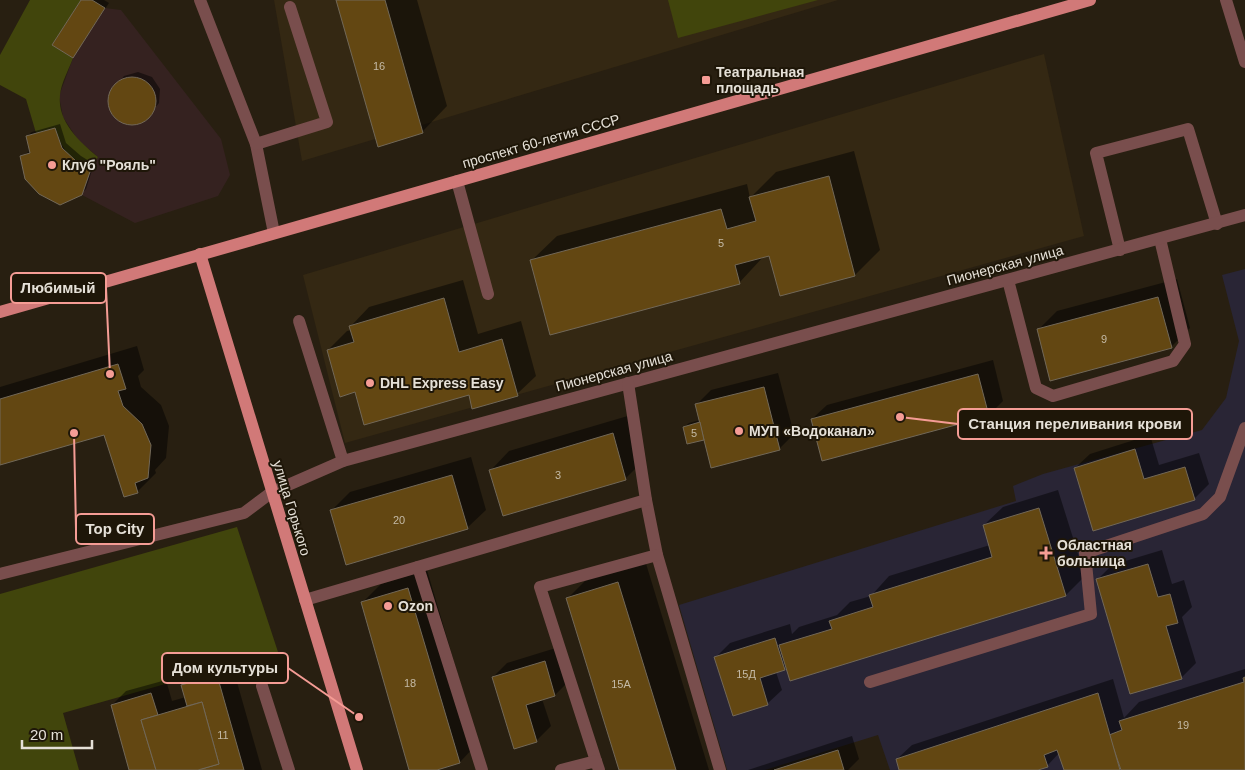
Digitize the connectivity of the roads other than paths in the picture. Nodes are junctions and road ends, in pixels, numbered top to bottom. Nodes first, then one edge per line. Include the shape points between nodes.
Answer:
1 (200, 0) edge
2 (1090, 0) edge
3 (1226, 0) edge
4 (290, 7) dead end
5 (1245, 62) edge
6 (256, 144) junction
7 (457, 181) junction
8 (1245, 215) edge
9 (1216, 224) junction
10 (274, 233) junction
11 (1160, 239) junction
12 (1120, 250) junction
13 (200, 254) junction
14 (1008, 280) junction
15 (488, 294) dead end
16 (0, 312) edge
17 (299, 321) dead end
18 (628, 383) junction
19 (1245, 428) edge
20 (343, 461) junction
21 (272, 492) junction
22 (646, 500) junction
23 (657, 555) junction
24 (418, 567) junction
25 (0, 574) edge
26 (305, 600) junction
27 (870, 682) dead end
28 (262, 686) dead end
29 (598, 765) edge
30 (289, 770) edge
31 (357, 770) edge
32 (482, 770) edge
33 (561, 770) edge
34 (720, 770) edge

1 - 6 street
2 - 7 main road, проспект 60-летия СССР
3 - 5 street
4 - 6 street via 327,122
6 - 10 street
7 - 10 main road, проспект 60-летия СССР
7 - 15 street
8 - 9 street, Пионерская улица
9 - 11 street, Пионерская улица
9 - 12 street via 1188,129 1096,154
10 - 13 main road, проспект 60-летия СССР
11 - 12 street, Пионерская улица
11 - 14 street via 1185,344 1173,362 1053,396 1036,388
12 - 14 street, Пионерская улица
13 - 16 main road, проспект 60-летия СССР
13 - 21 main road, улица Горького
14 - 18 street, Пионерская улица
17 - 20 street
18 - 20 street, Пионерская улица
18 - 22 street
19 - 27 street via 1220,497 1204,514 1084,553 1090,614
20 - 21 street, Пионерская улица
21 - 25 street, Пионерская улица via 244,512
21 - 26 main road, улица Горького
22 - 23 street
22 - 24 street
23 - 29 street via 540,587
23 - 34 street
24 - 26 street
24 - 32 street
26 - 31 main road, улица Горького
28 - 30 street
29 - 33 street

